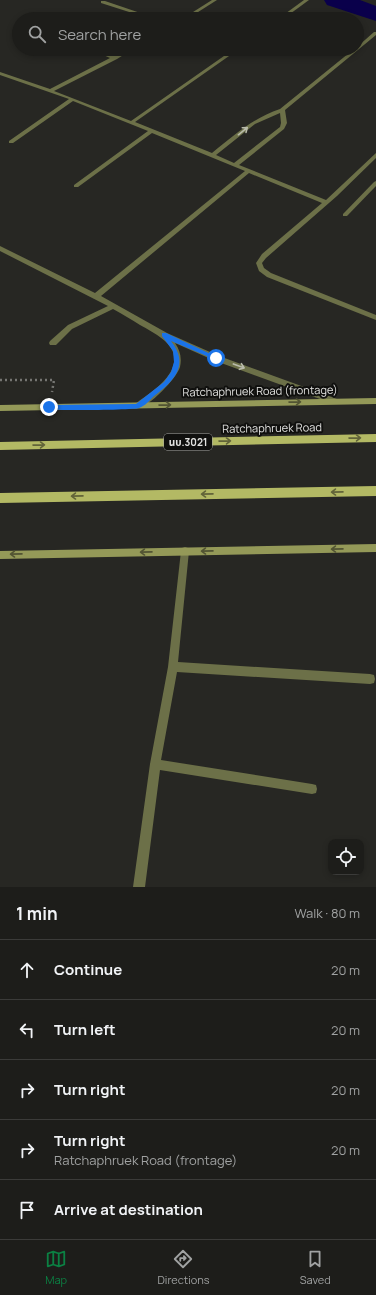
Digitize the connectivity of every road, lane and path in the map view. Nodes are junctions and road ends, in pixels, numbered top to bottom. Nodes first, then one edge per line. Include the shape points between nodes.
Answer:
1 (215, 0) edge
2 (307, 0) edge
3 (103, 2) dead end
4 (134, 12) edge
5 (195, 12) edge
6 (290, 12) edge
7 (376, 33) edge
8 (364, 43) edge
9 (110, 56) edge
10 (119, 56) edge
11 (227, 56) edge
12 (348, 56) edge
13 (115, 58) junction
14 (0, 73) edge
15 (50, 91) junction
16 (73, 99) junction
17 (282, 110) junction
18 (132, 122) junction
19 (152, 131) junction
20 (11, 142) dead end
21 (376, 155) edge
22 (212, 156) junction
23 (235, 165) junction
24 (248, 171) junction
25 (376, 182) edge
26 (76, 186) dead end
27 (326, 202) junction
28 (345, 215) dead end
29 (0, 248) edge
30 (96, 296) junction
31 (114, 306) junction
32 (376, 318) edge
33 (164, 335) junction
34 (53, 343) dead end
35 (0, 380) edge
36 (54, 380) dead end
37 (376, 401) edge
38 (334, 402) junction
39 (138, 406) junction
40 (0, 408) edge
41 (376, 438) edge
42 (0, 446) edge
43 (376, 491) edge
44 (0, 498) edge
45 (376, 548) edge
46 (184, 551) junction
47 (0, 555) edge
48 (173, 667) junction
49 (370, 679) dead end
50 (155, 764) junction
51 (312, 789) dead end
52 (139, 887) edge

1 - 5 street
2 - 6 street
3 - 4 street
7 - 8 street
9 - 13 street
10 - 13 street
11 - 18 street
12 - 17 street
13 - 15 street
14 - 15 street
15 - 16 street
16 - 18 street
16 - 20 street
22 -> 17 street via 258,120
17 - 23 street via 282,128
18 - 19 street
19 - 22 street
19 - 26 street
21 - 27 street
22 - 23 street
23 - 24 street
24 - 27 street
24 - 30 street
25 - 28 street
27 - 32 street via 264,256 259,263 261,269 269,275
29 - 30 street
30 - 31 street
31 - 33 street
31 - 34 street via 70,327
33 -> 38 street via 216,358
33 - 39 street via 176,350 177,362 174,372 166,383
35 - 36 path
37 - 38 main road, Ratchaphruek Road (frontage)
39 -> 38 main road, Ratchaphruek Road (frontage)
39 - 40 main road, Ratchaphruek Road (frontage)
42 -> 41 main road, Ratchaphruek Road / นบ.3021
43 -> 44 main road
45 -> 46 main road
46 -> 47 main road
46 - 48 street
48 - 49 street
48 - 50 street
50 - 51 street
50 - 52 street

